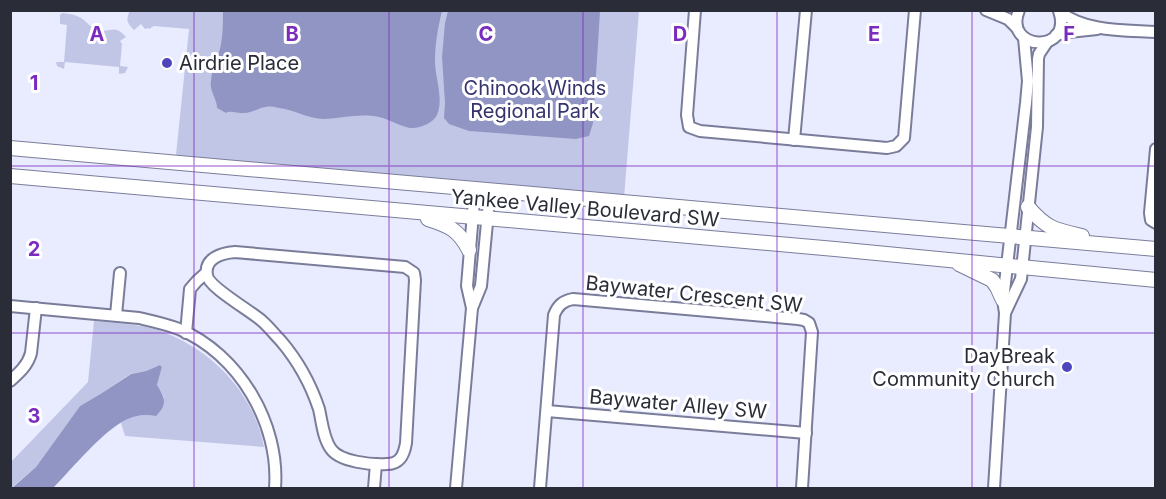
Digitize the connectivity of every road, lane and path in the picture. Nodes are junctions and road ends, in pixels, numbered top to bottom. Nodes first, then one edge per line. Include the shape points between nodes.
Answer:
1 (695, 10) edge
2 (806, 10) edge
3 (915, 10) edge
4 (986, 10) edge
5 (1018, 10) edge
6 (1060, 11) edge
7 (1103, 28) junction
8 (1155, 32) edge
9 (1021, 33) junction
10 (1051, 38) junction
11 (794, 140) junction
12 (10, 148) edge
13 (1155, 149) edge
14 (10, 176) edge
15 (475, 189) junction
16 (490, 191) junction
17 (1028, 207) junction
18 (393, 211) junction
19 (472, 218) junction
20 (487, 219) junction
21 (1155, 223) edge
22 (1018, 237) junction
23 (1131, 246) junction
24 (1155, 249) edge
25 (469, 250) junction
26 (949, 260) junction
27 (1007, 265) junction
28 (1022, 267) junction
29 (120, 273) dead end
30 (206, 273) junction
31 (1155, 280) edge
32 (10, 306) edge
33 (1004, 306) junction
34 (36, 308) junction
35 (472, 308) junction
36 (116, 315) junction
37 (186, 333) junction
38 (10, 381) edge
39 (547, 411) junction
40 (806, 433) junction
41 (376, 464) junction
42 (275, 489) edge
43 (374, 489) edge
44 (456, 489) edge
45 (540, 489) edge
46 (802, 489) edge
47 (994, 489) edge

1 - 11 street via 689,127
2 - 11 street
3 - 11 street via 904,138 887,148
4 - 9 street via 1008,19
5 - 9 street via 1016,21
6 - 7 street via 1067,18
6 - 10 street via 1061,24
7 - 8 street
7 - 10 street
9 - 10 street via 1035,43
9 - 22 street via 1027,92
10 - 17 street via 1038,59 1037,128
12 - 15 main road, Yankee Valley Boulevard SW
13 - 21 street via 1150,213
14 - 18 main road, Yankee Valley Boulevard SW
15 - 16 main road, Yankee Valley Boulevard SW
15 - 19 street
16 - 20 street
16 - 22 main road, Yankee Valley Boulevard SW
17 - 22 street
17 - 23 main road via 1053,229
18 - 19 main road, Yankee Valley Boulevard SW
18 - 25 main road via 449,227 461,235
19 - 20 main road, Yankee Valley Boulevard SW
19 - 25 street
20 - 26 main road, Yankee Valley Boulevard SW
20 - 35 street via 481,286
22 - 23 main road, Yankee Valley Boulevard SW
22 - 27 street
22 - 28 street
23 - 24 main road, Yankee Valley Boulevard SW
25 - 35 street via 467,286
26 - 27 main road, Yankee Valley Boulevard SW
26 - 33 main road via 992,280
27 - 28 main road, Yankee Valley Boulevard SW
27 - 33 street
28 - 31 main road, Yankee Valley Boulevard SW
28 - 33 street via 1021,279
29 - 36 street
30 - 37 street via 190,289
30 - 41 street via 215,288 264,322 294,357 312,390 331,450 341,457
30 - 41 street via 213,258 235,252 405,267 414,273 405,453 390,464
32 - 34 street
33 - 47 street
34 - 36 street
34 - 38 street via 30,359
35 - 44 street
36 - 37 street via 158,322
37 - 42 street via 234,369 257,402 272,442
39 - 40 street, Baywater Alley SW
39 - 40 street, Baywater Crescent SW via 554,315 560,304 573,299 804,320 812,332
39 - 45 street, Baywater Crescent SW
40 - 46 street, Baywater Crescent SW
41 - 43 street

